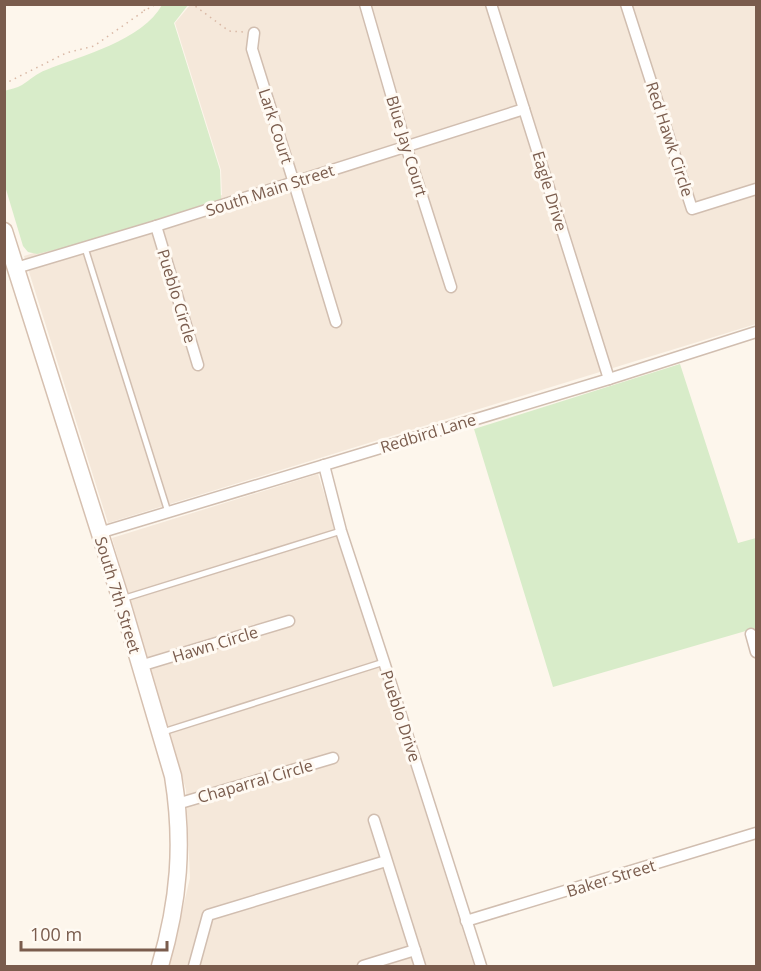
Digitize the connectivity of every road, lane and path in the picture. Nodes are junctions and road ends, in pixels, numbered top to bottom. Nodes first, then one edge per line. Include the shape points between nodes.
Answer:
1 (147, 4) edge
2 (156, 4) edge
3 (190, 4) edge
4 (364, 4) edge
5 (491, 4) edge
6 (627, 4) edge
7 (144, 11) junction
8 (254, 33) joint
9 (4, 84) edge
10 (524, 108) junction
11 (406, 146) junction
12 (294, 183) junction
13 (756, 189) edge
14 (156, 226) junction
15 (4, 231) edge
16 (85, 248) junction
17 (16, 268) junction
18 (451, 287) dead end
19 (336, 322) dead end
20 (756, 332) edge
21 (198, 365) dead end
22 (609, 379) junction
23 (324, 465) junction
24 (168, 512) junction
25 (341, 531) junction
26 (99, 533) junction
27 (121, 600) junction
28 (289, 621) dead end
29 (751, 634) dead end
30 (756, 652) edge
31 (384, 662) junction
32 (140, 666) junction
33 (160, 733) junction
34 (333, 758) dead end
35 (177, 804) junction
36 (374, 820) dead end
37 (756, 833) edge
38 (386, 861) junction
39 (466, 921) junction
40 (415, 950) junction
41 (160, 966) edge
42 (194, 966) edge
43 (363, 966) edge
44 (420, 966) edge
45 (481, 966) edge

1 - 7 path
2 - 7 path
3 - 8 path via 230,31
4 - 11 street, Blue Jay Court
5 - 10 street, Eagle Drive
6 - 13 street, Red Hawk Circle via 693,209
7 - 9 path via 94,46 66,52
8 - 12 street, Lark Court via 252,49
10 - 11 street, South Main Street
10 - 22 street, Eagle Drive
11 - 12 street, South Main Street
11 - 18 street, Blue Jay Court
12 - 14 street, South Main Street
12 - 19 street, Lark Court
14 - 16 street, South Main Street
14 - 21 street, Pueblo Circle
15 - 17 main road, South 7th Street
16 - 17 street, South Main Street
16 - 24 lane
17 - 26 main road, South 7th Street
20 - 22 street, Redbird Lane
22 - 23 street, Redbird Lane
23 - 24 street, Redbird Lane
23 - 25 street, Pueblo Drive
24 - 26 street, Redbird Lane
25 - 27 lane
25 - 31 street, Pueblo Drive
26 - 27 main road, South 7th Street
27 - 32 main road, South 7th Street
28 - 32 street, Hawn Circle
29 - 30 street
31 - 33 lane
31 - 39 street, Pueblo Drive
32 - 33 main road, South 7th Street
33 - 35 main road, South 7th Street
34 - 35 street, Chaparral Circle
35 - 41 main road, South 7th Street via 178,876
36 - 38 street
37 - 39 street, Baker Street
38 - 40 street
38 - 42 street via 208,915
39 - 45 street, Pueblo Drive
40 - 43 street
40 - 44 street

